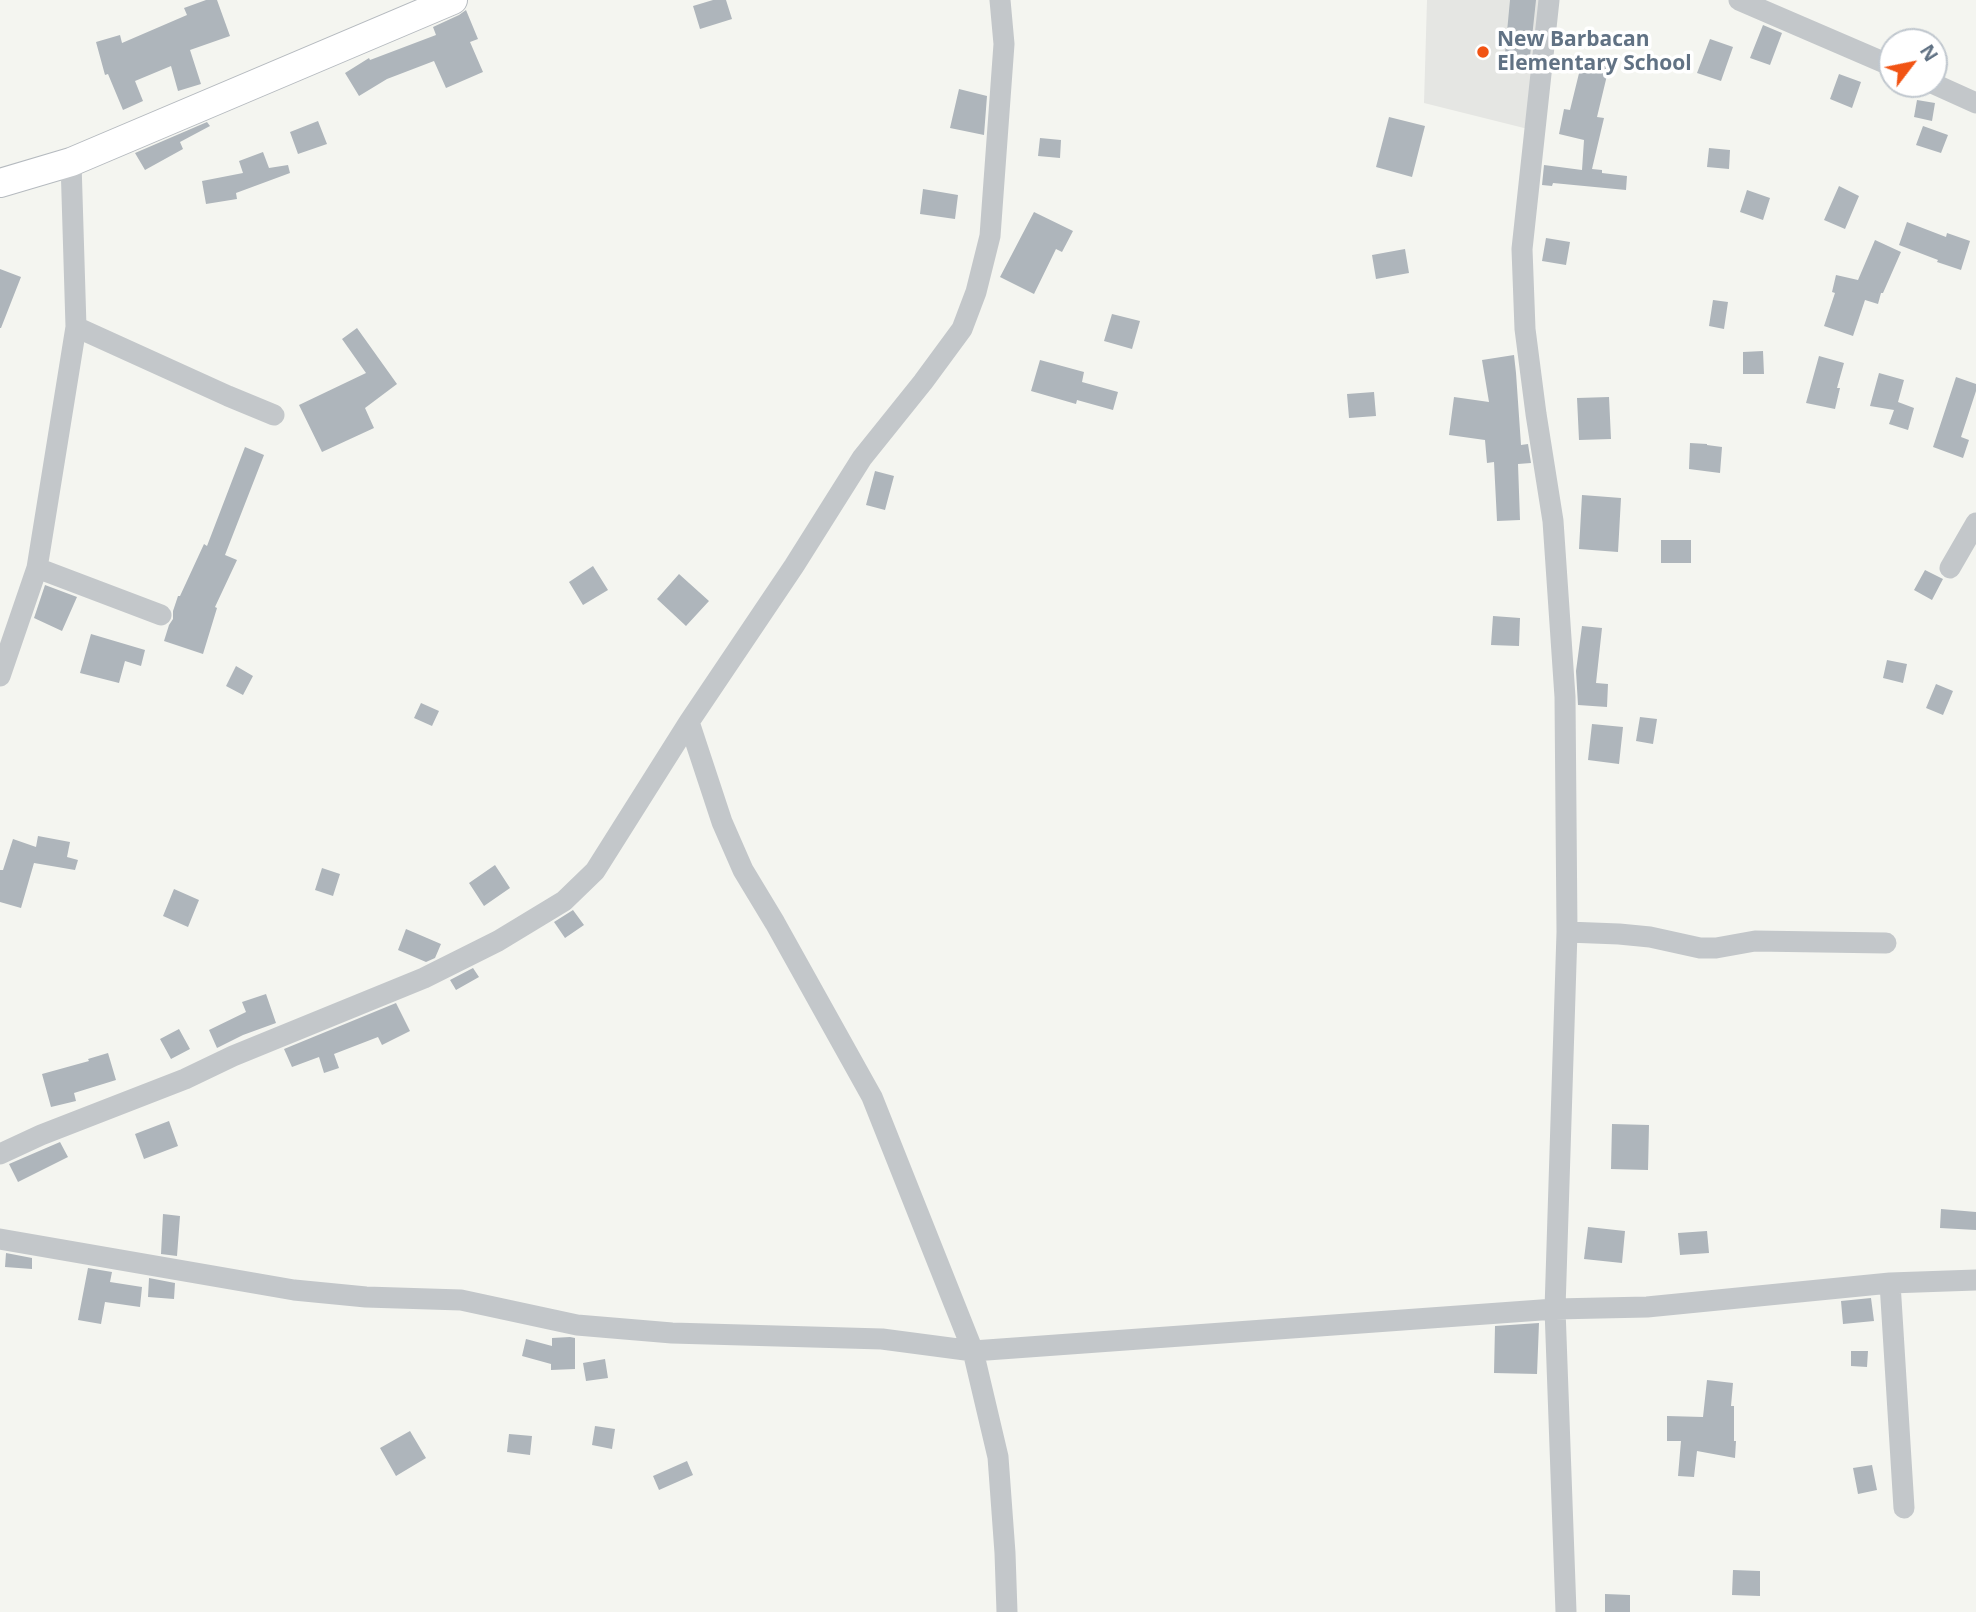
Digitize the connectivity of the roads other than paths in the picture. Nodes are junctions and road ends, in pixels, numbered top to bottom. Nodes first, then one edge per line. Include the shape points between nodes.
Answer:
1 (453, 0) edge
2 (1000, 0) edge
3 (1549, 0) edge
4 (1739, 0) edge
5 (1878, 60) edge
6 (1948, 90) edge
7 (1976, 103) edge
8 (71, 162) junction
9 (0, 183) edge
10 (76, 327) junction
11 (274, 415) dead end
12 (1976, 523) edge
13 (37, 568) junction
14 (1950, 568) dead end
15 (161, 614) dead end
16 (0, 676) edge
17 (689, 722) junction
18 (1567, 932) junction
19 (1886, 943) dead end
20 (0, 1154) edge
21 (0, 1239) edge
22 (1976, 1280) edge
23 (1890, 1283) junction
24 (1555, 1309) junction
25 (973, 1351) junction
26 (1904, 1508) dead end
27 (1007, 1612) edge
28 (1566, 1612) edge

1 - 8 street
2 - 17 street via 1004,44 990,236 962,329 862,458
3 - 18 street via 1522,249 1525,329 1553,521 1565,697
4 - 5 street
6 - 7 street
8 - 9 street
8 - 10 street
10 - 11 street
10 - 13 street
12 - 14 street
13 - 15 street
13 - 16 street
17 - 20 street via 595,871 564,901 424,978
17 - 25 street via 743,870 872,1097
18 - 19 street via 1629,935 1700,948 1755,941
18 - 24 street
21 - 25 street via 294,1290 461,1300 577,1325 672,1333 882,1339
22 - 23 street
23 - 24 street via 1647,1307
23 - 26 street
24 - 25 street
24 - 28 street
25 - 27 street via 998,1457

